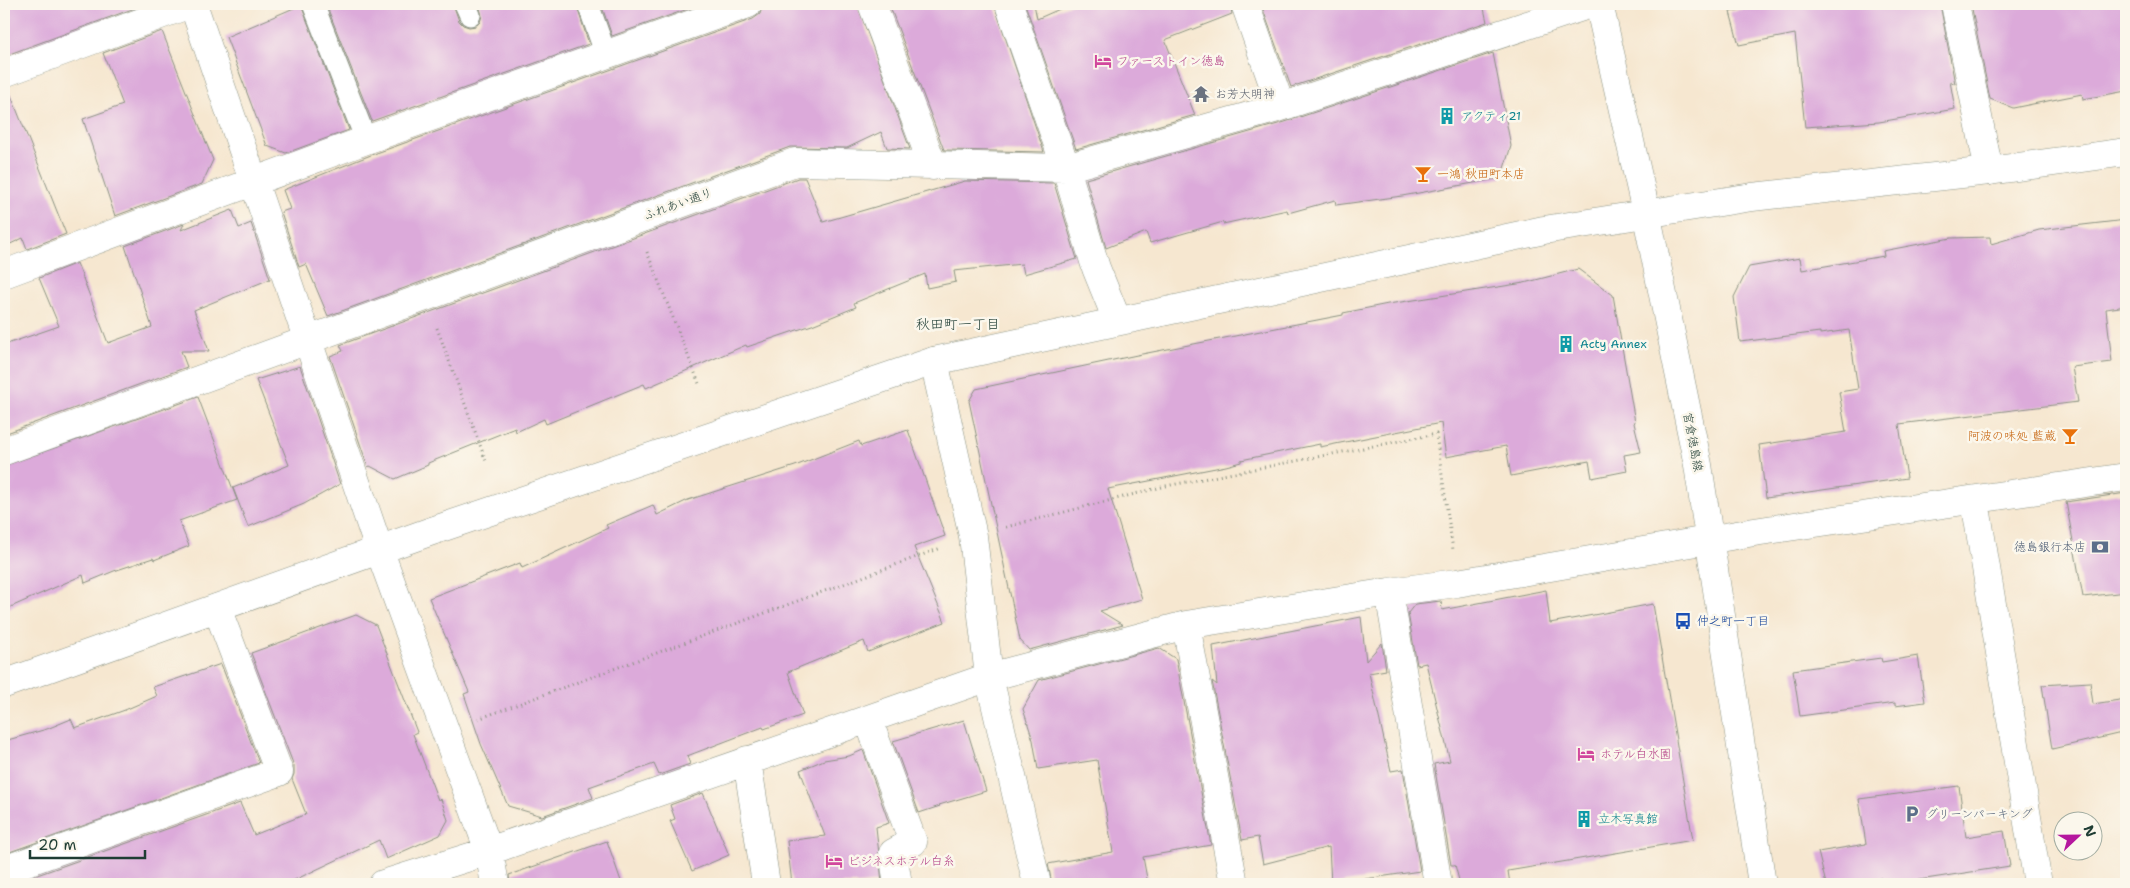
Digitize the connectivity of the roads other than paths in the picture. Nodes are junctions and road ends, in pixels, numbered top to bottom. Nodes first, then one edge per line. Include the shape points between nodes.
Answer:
1 (191, 4) edge
2 (313, 4) edge
3 (588, 4) edge
4 (748, 4) edge
5 (872, 4) edge
6 (1009, 4) edge
7 (1245, 4) edge
8 (1591, 4) edge
9 (1599, 4) edge
10 (1955, 4) edge
11 (606, 55) junction
12 (4, 73) edge
13 (1281, 107) junction
14 (366, 140) junction
15 (2126, 152) edge
16 (933, 166) junction
17 (1066, 168) junction
18 (1989, 171) junction
19 (253, 181) junction
20 (1646, 212) junction
21 (4, 274) edge
22 (1117, 320) junction
23 (308, 341) junction
24 (934, 362) junction
25 (4, 451) edge
26 (2126, 477) edge
27 (1975, 501) junction
28 (1710, 540) junction
29 (379, 549) junction
30 (1389, 592) junction
31 (217, 608) junction
32 (1186, 626) junction
33 (989, 677) junction
34 (4, 684) edge
35 (868, 719) junction
36 (747, 760) junction
37 (489, 851) junction
38 (4, 870) edge
39 (383, 884) edge
40 (495, 884) edge
41 (766, 884) edge
42 (898, 884) edge
43 (1037, 884) edge
44 (1234, 884) edge
45 (1438, 884) edge
46 (1762, 884) edge
47 (2038, 884) edge

1 - 12 street
1 - 19 street
2 - 14 lane
3 - 11 lane
4 - 11 street
5 - 16 street
6 - 17 street
7 - 13 street
8 - 13 street, ふれあい通り
9 - 20 street, 宮倉徳島線
10 - 18 street
11 - 14 street
13 - 17 street, ふれあい通り
14 - 19 street
15 - 18 street
16 - 17 street, ふれあい通り
16 - 23 street, ふれあい通り via 795,162
17 - 22 street via 1096,268
18 - 20 street
19 - 21 street
19 - 23 street
20 - 22 street via 1544,230
20 - 28 street, 宮倉徳島線 via 1698,465
22 - 24 street
23 - 25 street, ふれあい通り
23 - 29 street
24 - 29 street
24 - 33 street via 973,536
26 - 27 street
27 - 28 street
27 - 47 street
28 - 30 street
28 - 46 street, 宮倉徳島線
29 - 31 street
29 - 37 street
30 - 32 street
30 - 45 street
31 - 34 street
31 - 38 street via 279,772
32 - 33 street
32 - 44 street
33 - 35 street
33 - 43 street
35 - 36 street
35 - 42 street via 913,842 893,853
36 - 37 street
36 - 41 street
37 - 39 street
37 - 40 street

